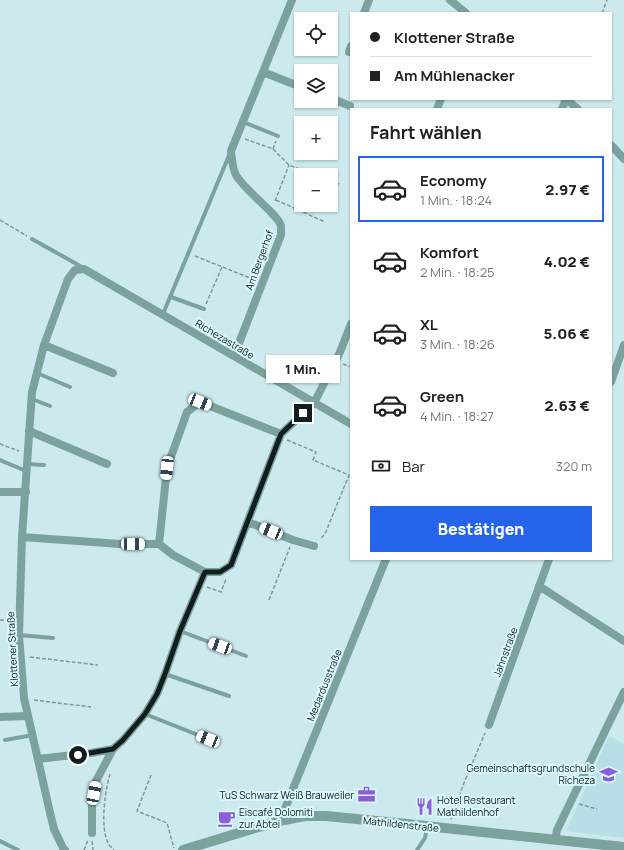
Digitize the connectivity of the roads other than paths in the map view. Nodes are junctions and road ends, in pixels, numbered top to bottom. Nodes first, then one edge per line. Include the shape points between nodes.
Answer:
1 (292, 0) edge
2 (369, 0) edge
3 (450, 0) edge
4 (364, 12) edge
5 (465, 12) edge
6 (263, 72) junction
7 (294, 84) edge
8 (567, 100) edge
9 (338, 101) edge
10 (350, 106) dead end
11 (577, 108) edge
12 (242, 122) junction
13 (278, 136) dead end
14 (612, 146) edge
15 (231, 151) junction
16 (624, 159) edge
17 (32, 239) road end
18 (84, 269) junction
19 (171, 297) junction
20 (204, 309) road end
21 (163, 314) junction
22 (350, 327) edge
23 (44, 345) junction
24 (624, 345) edge
25 (234, 356) junction
26 (37, 373) junction
27 (113, 373) dead end
28 (612, 379) edge
29 (70, 387) dead end
30 (31, 398) junction
31 (314, 403) junction
32 (50, 406) dead end
33 (350, 423) edge
34 (29, 431) junction
35 (280, 436) junction
36 (0, 460) edge
37 (107, 464) dead end
38 (44, 465) dead end
39 (26, 468) junction
40 (0, 492) edge
41 (26, 492) junction
42 (248, 522) junction
43 (22, 537) junction
44 (160, 544) junction
45 (314, 546) road end
46 (386, 560) edge
47 (549, 560) edge
48 (205, 572) junction
49 (539, 586) junction
50 (180, 631) junction
51 (19, 635) junction
52 (53, 638) dead end
53 (624, 641) edge
54 (246, 656) dead end
55 (165, 674) junction
56 (624, 692) edge
57 (229, 696) dead end
58 (145, 714) junction
59 (28, 716) junction
60 (0, 717) edge
61 (489, 725) road end
62 (33, 735) junction
63 (208, 739) dead end
64 (5, 740) dead end
65 (113, 749) junction
66 (38, 759) junction
67 (284, 820) junction
68 (427, 826) junction
69 (54, 829) junction
70 (92, 833) road end
71 (555, 840) junction
72 (0, 841) edge
73 (624, 847) edge
74 (18, 850) edge
75 (58, 850) edge
76 (65, 850) edge
77 (182, 850) edge
78 (417, 850) edge

1 - 6 street
2 - 4 street
3 - 5 street
6 - 7 street
6 - 12 street
8 - 11 street
9 - 10 street
12 - 13 lane
12 - 15 street
14 - 16 street
15 - 19 lane
15 - 25 street, Am Bergerhof via 232,166 237,176 281,224 281,235
17 - 18 lane
18 - 21 street, Richezastraße
18 - 23 street, Klottener Straße via 75,270 68,279
19 - 20 lane
19 - 21 lane
21 - 25 street, Richezastraße
22 - 31 street
23 - 26 street, Klottener Straße
23 - 27 street
24 - 28 street
25 - 31 street, Richezastraße
26 - 29 lane
26 - 30 street, Klottener Straße
30 - 32 lane
30 - 34 street, Klottener Straße
31 - 33 street, Richezastraße
31 - 35 street
34 - 37 street
34 - 39 street, Klottener Straße
35 - 42 street
35 - 44 street via 200,402 187,412 167,468
36 - 39 lane
38 - 39 lane
39 - 41 street, Klottener Straße
40 - 41 street
41 - 43 street, Klottener Straße
42 - 45 street
42 - 48 street via 231,565 220,572
43 - 44 street via 120,544
43 - 51 street, Klottener Straße
44 - 48 street via 173,556
46 - 67 street, Medardusstraße via 284,811
47 - 49 street, Jahnstraße
48 - 50 street
49 - 53 street
49 - 61 street, Jahnstraße
50 - 54 lane
50 - 55 street
51 - 52 lane
51 - 59 street, Klottener Straße
55 - 57 lane
55 - 58 street
56 - 71 street via 557,830
58 - 63 lane
58 - 65 street
59 - 60 street
59 - 62 street, Klottener Straße
62 - 64 lane
62 - 66 street, Klottener Straße
65 - 66 street
65 - 70 street via 96,781 92,804
66 - 69 street, Klottener Straße
67 - 68 street, Mathildenstraße via 304,816 326,816
67 - 77 street, Mathildenstraße
68 - 71 street, Mathildenstraße
68 - 78 lane
69 - 75 street, Klottener Straße
69 - 76 street, Klottener Straße
71 - 73 street, Mathildenstraße
72 - 74 lane

